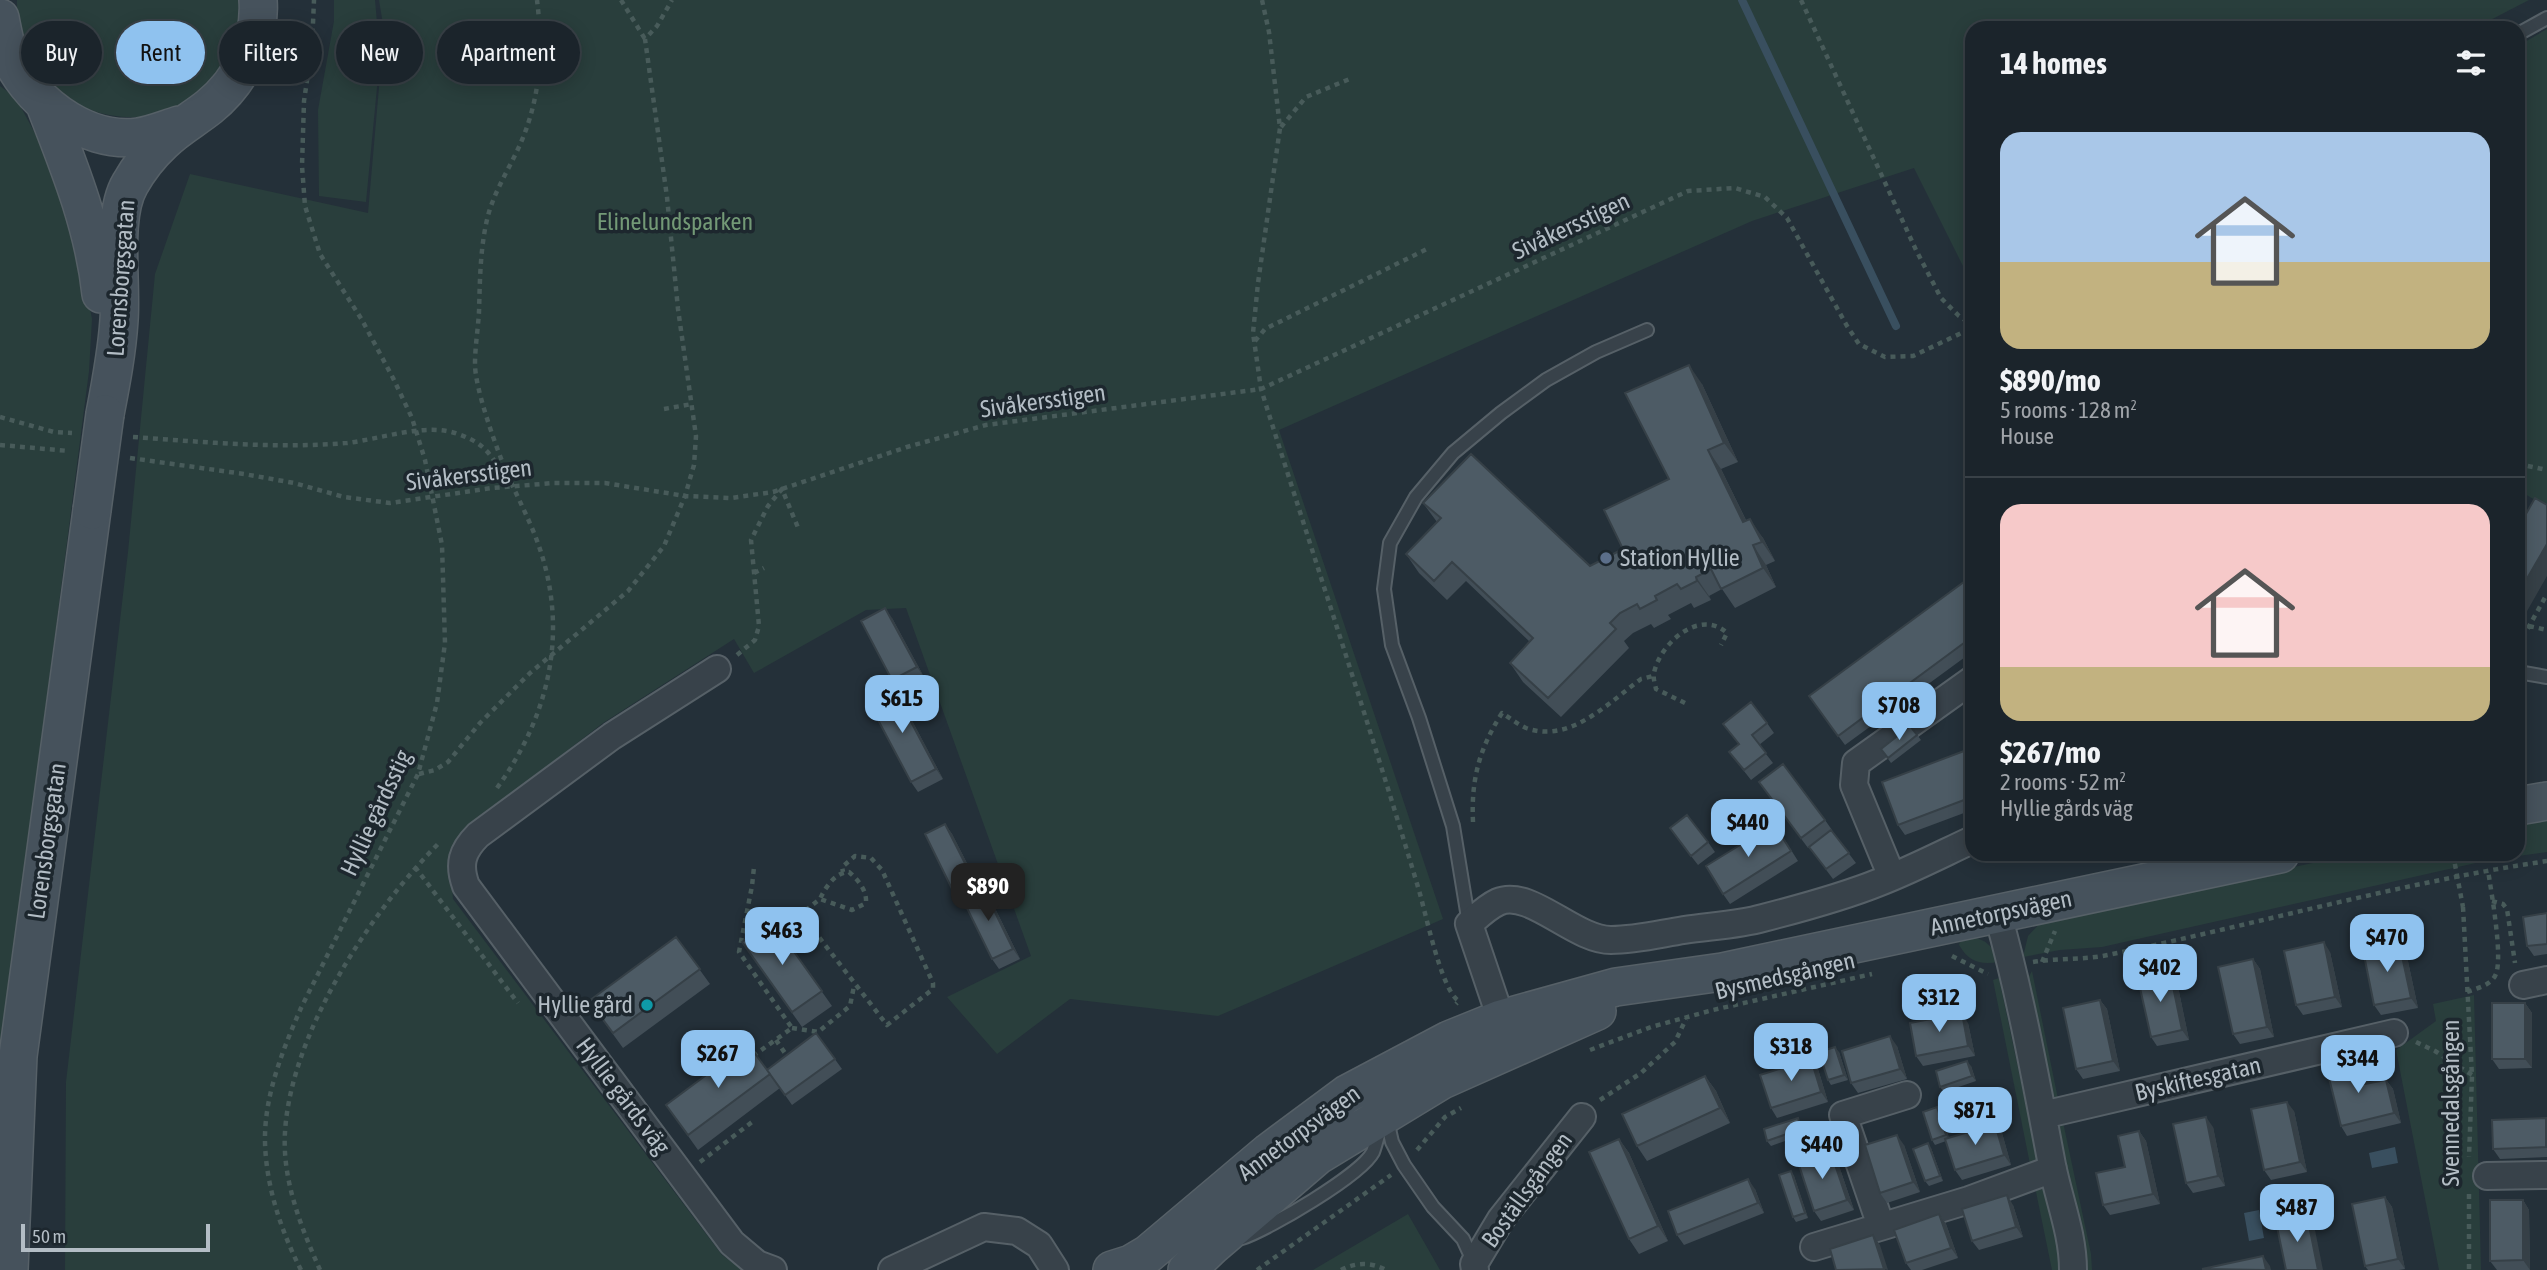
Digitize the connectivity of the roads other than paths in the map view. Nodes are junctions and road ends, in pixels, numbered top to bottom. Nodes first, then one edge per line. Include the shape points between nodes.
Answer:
1 (0, 0) edge
2 (258, 0) edge
3 (0, 5) edge
4 (0, 18) edge
5 (2547, 18) edge
6 (2525, 30) edge
7 (10, 67) edge
8 (44, 102) junction
9 (187, 122) junction
10 (1647, 330) dead end
11 (102, 428) junction
12 (717, 669) road end
13 (2525, 673) edge
14 (2547, 677) edge
15 (1965, 685) edge
16 (2547, 800) edge
17 (2525, 805) edge
18 (1965, 843) edge
19 (2248, 861) edge
20 (1892, 877) junction
21 (1997, 915) junction
22 (1469, 924) junction
23 (1509, 1032) junction
24 (2394, 1033) road end
25 (1907, 1095) dead end
26 (1385, 1113) junction
27 (2043, 1115) junction
28 (1582, 1117) road end
29 (2053, 1169) junction
30 (2547, 1175) edge
31 (2475, 1177) road end
32 (1881, 1226) junction
33 (1814, 1247) dead end
34 (1200, 1258) edge
35 (1475, 1267) edge
36 (9, 1270) edge
37 (773, 1270) edge
38 (892, 1270) edge
39 (1055, 1270) edge
40 (1112, 1270) edge
41 (2073, 1270) edge

1 - 3 main road
2 - 9 main road, Lorensborgsgatan via 254,40 245,65 210,106
4 - 7 main road, Lorensborgsgatan
5 - 6 lane
7 - 8 main road, Lorensborgsgatan
8 - 9 main road, Lorensborgsgatan via 85,130 113,136 136,137
8 - 11 main road, Lorensborgsgatan via 76,184 97,259 105,343
9 - 11 main road, Lorensborgsgatan via 143,163 128,187 121,211 119,319
10 - 22 lane via 1546,380 1501,413 1430,479 1390,543 1384,589 1392,645 1453,825
11 - 36 main road, Lorensborgsgatan, bridge via 18,1056
12 - 37 street, Hyllie gårds väg via 603,742 478,835 461,859 461,873 466,886 732,1243 757,1264
13 - 14 lane
15 - 20 street via 1856,763 1854,785
16 - 17 main road
18 - 20 street
19 - 21 main road, Annetorpsvägen
20 - 22 street via 1760,919 1635,940 1602,940 1522,902 1501,900
21 - 23 main road, Annetorpsvägen via 1722,972 1616,987
21 - 27 street
22 - 23 street
23 - 26 main road, Annetorpsvägen via 1443,1080
23 - 40 main road, Annetorpsvägen via 1449,1040 1348,1094 1269,1152 1148,1254
24 - 27 street, Byskiftesgatan
25 - 32 street via 1843,1115
26 - 34 main road, Annetorpsvägen via 1317,1156
26 - 35 lane via 1404,1165 1433,1208 1463,1239
27 - 29 street
28 - 35 street, Boställsgången via 1501,1219
29 - 32 street
29 - 41 street
30 - 31 street
32 - 33 street
38 - 39 street via 984,1227 1017,1231 1039,1245

